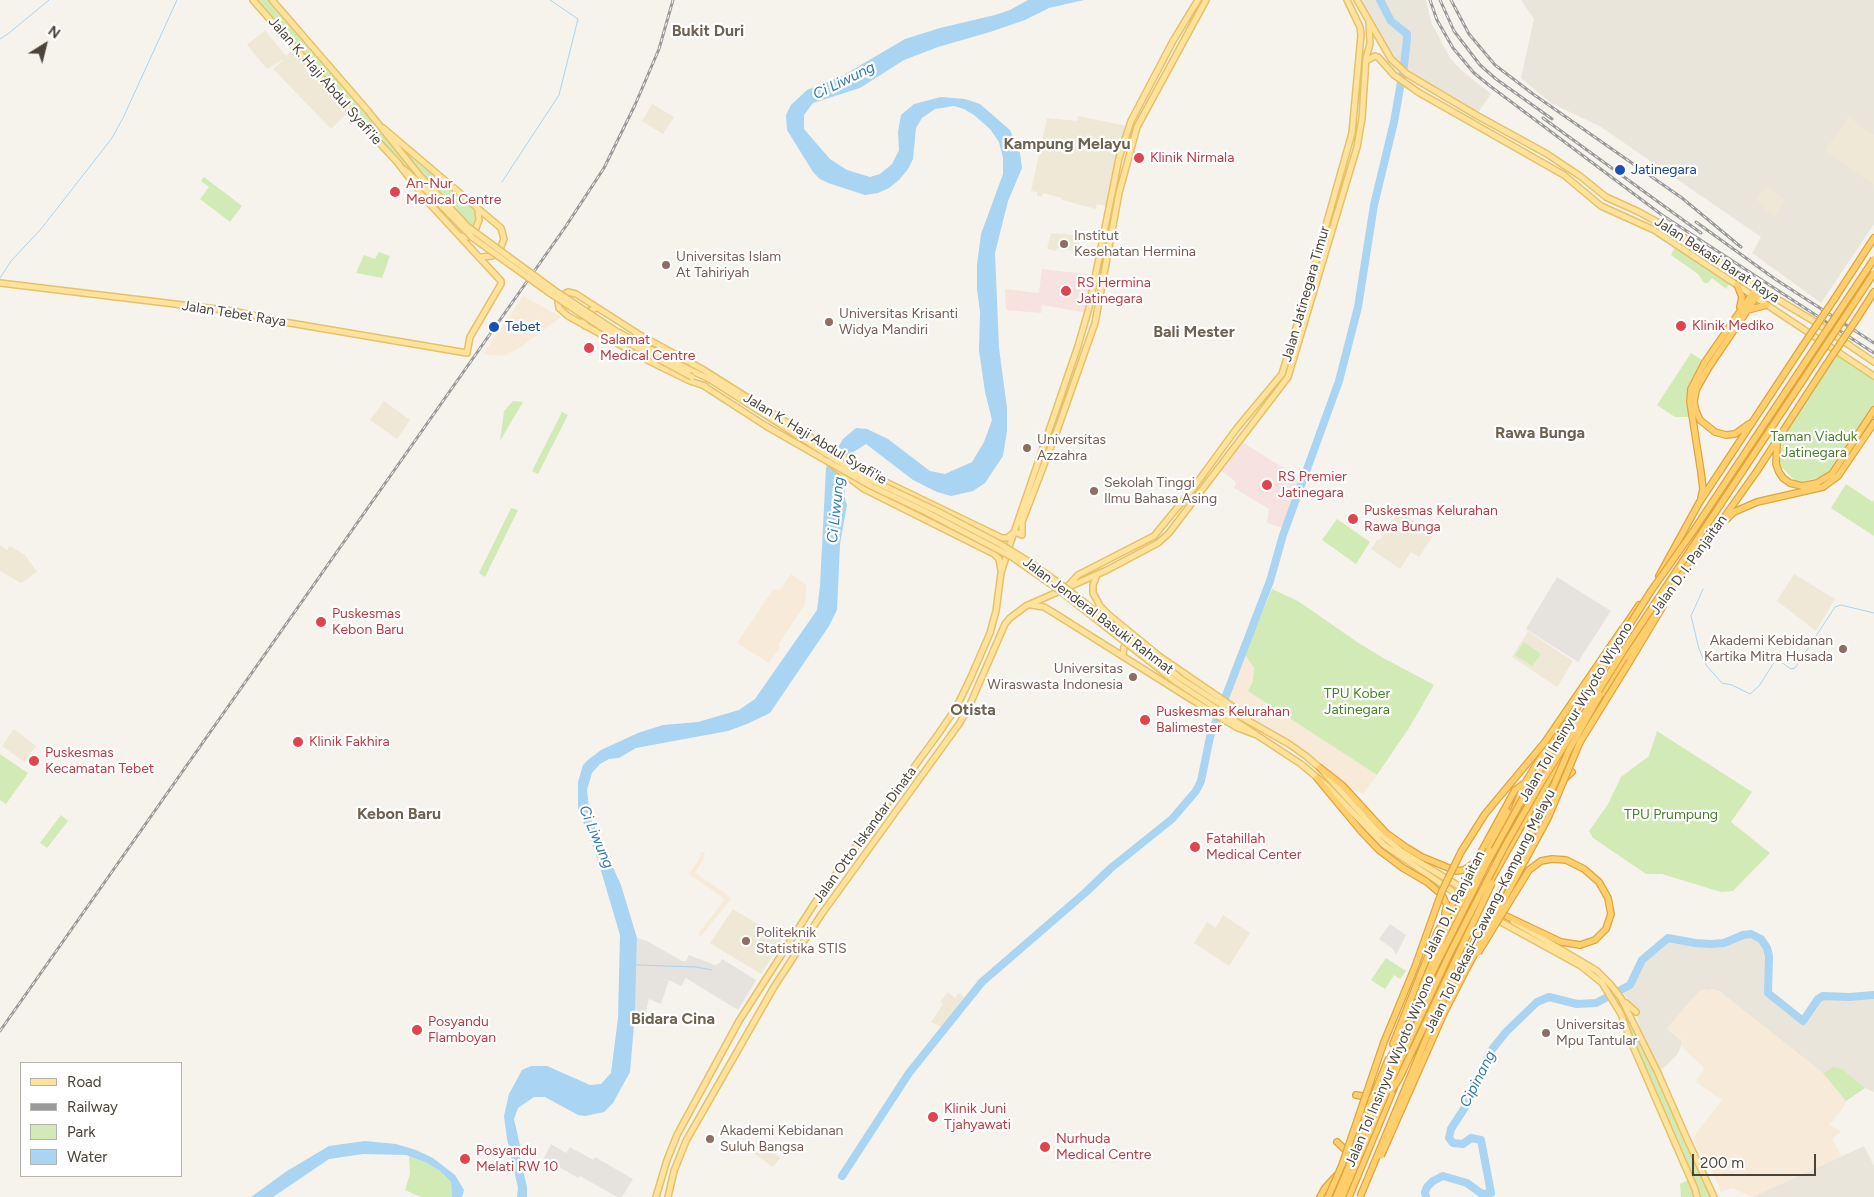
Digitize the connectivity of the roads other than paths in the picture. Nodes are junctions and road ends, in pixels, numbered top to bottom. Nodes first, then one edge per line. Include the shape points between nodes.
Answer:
1 (253, 0) edge
2 (272, 0) edge
3 (1198, 0) edge
4 (1206, 0) edge
5 (1357, 0) edge
6 (1347, 1) edge
7 (1369, 22) junction
8 (1366, 61) junction
9 (379, 124) junction
10 (397, 162) junction
11 (418, 178) junction
12 (478, 210) junction
13 (460, 236) junction
14 (1874, 238) edge
15 (481, 257) junction
16 (1874, 259) edge
17 (1874, 273) edge
18 (0, 283) edge
19 (1737, 284) junction
20 (1759, 289) junction
21 (1874, 292) edge
22 (1754, 296) junction
23 (1768, 305) junction
24 (596, 308) junction
25 (1745, 312) junction
26 (1732, 322) junction
27 (585, 326) junction
28 (467, 353) joint
29 (1874, 362) edge
30 (1874, 376) edge
31 (720, 380) junction
32 (705, 386) junction
33 (724, 388) junction
34 (1874, 410) edge
35 (1760, 411) junction
36 (1874, 423) edge
37 (780, 424) junction
38 (788, 424) junction
39 (1778, 439) junction
40 (827, 451) junction
41 (827, 461) junction
42 (1699, 503) junction
43 (1175, 511) junction
44 (1181, 516) junction
45 (970, 524) junction
46 (1718, 526) junction
47 (1015, 532) junction
48 (961, 537) junction
49 (1001, 573) junction
50 (1098, 574) junction
51 (1679, 581) dead end
52 (1068, 587) junction
53 (1651, 591) junction
54 (1026, 606) junction
55 (1652, 607) junction
56 (1138, 639) junction
57 (1124, 656) junction
58 (1178, 680) junction
59 (1211, 709) junction
60 (1262, 729) junction
61 (1320, 768) junction
62 (1572, 772) dead end
63 (1317, 778) junction
64 (1525, 783) junction
65 (1532, 807) junction
66 (1517, 833) junction
67 (1477, 860) junction
68 (1457, 884) tunnel mouth
69 (1452, 891) tunnel mouth
70 (1494, 909) tunnel mouth
71 (1502, 914) junction
72 (1490, 916) tunnel mouth
73 (1437, 933) junction
74 (1466, 970) junction
75 (1421, 994) junction
76 (1621, 999) junction
77 (1636, 1012) dead end
78 (1404, 1029) junction
79 (1417, 1035) junction
80 (1387, 1064) junction
81 (1356, 1095) dead end
82 (1373, 1098) junction
83 (1383, 1103) junction
84 (1363, 1124) junction
85 (1377, 1130) junction
86 (1686, 1139) junction
87 (1337, 1142) dead end
88 (1676, 1145) junction
89 (1350, 1154) junction
90 (1694, 1156) junction
91 (1685, 1166) junction
92 (1343, 1169) junction
93 (656, 1197) edge
94 (668, 1197) edge
95 (1320, 1197) edge
96 (1328, 1197) edge
97 (1334, 1197) edge
98 (1342, 1197) edge
99 (1349, 1197) edge
100 (1360, 1197) edge
101 (1697, 1197) edge
102 (1714, 1197) edge

1 - 10 main road, Jalan K. Haji Abdul Syafi'ie
2 - 9 main road, Jalan K. Haji Abdul Syafi'ie
3 - 47 main road, Jalan Otto Iskandar Dinata via 1131,121 1119,158 1089,308
4 - 47 main road, Jalan K. Haji Abdul Syafi'ie via 1137,127 1119,193 1094,323 1022,522 1022,535
5 - 7 main road, Jalan Bekasi Barat Raya
6 - 43 main road, Jalan Jatinegara Timur via 1361,35 1352,133 1285,366
7 - 8 main road, Jalan Jatinegara Timur
7 - 20 main road, Jalan Bekasi Barat Raya via 1398,68 1547,154 1606,197 1680,234
8 - 19 main road, Jalan Bekasi Barat Raya via 1378,57 1396,77 1440,106 1564,175 1595,202 1645,225
8 - 44 main road, Jalan Jatinegara Timur via 1357,147 1288,377
9 - 11 main road, Jalan K. Haji Abdul Syafi'ie
9 - 12 main road, Jalan K. Haji Abdul Syafi'ie
10 - 11 main road, Jalan K. Haji Abdul Syafi'ie
10 - 13 main road, Jalan K. Haji Abdul Syafi'ie
11 - 32 main road, Jalan K. Haji Abdul Syafi'ie, bridge via 473,238 550,294 610,333
11 - 33 main road, Jalan K. Haji Abdul Syafi'ie, bridge via 468,227 554,290 616,331
12 - 13 main road via 479,220 474,233 469,237
12 - 15 main road, Jalan K. Haji Abdul Syafi'ie via 501,228 504,239 497,254
13 - 15 main road, Jalan K. Haji Abdul Syafi'ie
14 - 35 highway, Jalan D. I. Panjaitan, bridge
15 - 28 main road, Jalan K. Haji Abdul Syafi'ie via 502,284 470,337
16 - 53 highway, Jalan Tol Insinyur Wiyoto Wiyono, bridge
17 - 55 highway, Jalan Tol Insinyur Wiyoto Wiyono, bridge
18 - 28 main road, Jalan Tebet Raya via 233,312
19 - 22 main road, Jalan Bekasi Barat Raya
19 - 26 highway via 1742,300
20 - 22 highway
20 - 29 main road, Jalan Bekasi Barat Raya
21 - 39 highway, Jalan D. I. Panjaitan, bridge
22 - 23 main road, Jalan Bekasi Barat Raya
22 - 25 highway
22 - 26 highway
23 - 25 highway
23 - 30 main road, Jalan Bekasi Barat Raya
24 - 27 main road via 586,314
24 - 27 main road, Jalan K. Haji Abdul Syafi'ie via 574,293 568,292 560,297 558,306 561,311
24 - 31 main road, Jalan K. Haji Abdul Syafi'ie
25 - 35 highway via 1696,390 1694,402 1704,425 1726,435 1742,430
26 - 42 highway via 1691,389 1690,402 1701,472
27 - 32 main road, Jalan K. Haji Abdul Syafi'ie via 653,363
31 - 33 main road
31 - 38 main road, Jalan K. Haji Abdul Syafi'ie
32 - 41 main road, Jalan K. Haji Abdul Syafi'ie, bridge
33 - 37 main road, Jalan K. Haji Abdul Syafi'ie
34 - 39 highway via 1832,474 1817,483 1802,486 1784,478 1776,464
35 - 42 highway, Jalan D. I. Panjaitan
36 - 46 highway via 1838,476 1823,487 1757,502 1734,512
37 - 38 main road
37 - 40 main road, Jalan K. Haji Abdul Syafi'ie
38 - 40 main road, Jalan K. Haji Abdul Syafi'ie
39 - 46 highway, Jalan D. I. Panjaitan
40 - 45 main road, Jalan K. Haji Abdul Syafi'ie
40 - 58 main road, Jalan Jenderal Basuki Rahmat, bridge via 867,478 937,511 1031,563
41 - 48 main road, Jalan K. Haji Abdul Syafi'ie, bridge via 864,489
41 - 58 main road, Jalan Jenderal Basuki Rahmat, bridge via 1012,557
42 - 64 highway, Jalan D. I. Panjaitan via 1660,574
43 - 44 main road
43 - 52 main road, Jalan Jatinegara Timur via 1154,536 1078,575
44 - 50 main road, Jalan Jatinegara Timur via 1158,543
45 - 47 main road, Jalan K. Haji Abdul Syafi'ie via 1002,538
45 - 48 main road via 969,533
46 - 65 highway, Jalan D. I. Panjaitan via 1664,598
47 - 49 main road, Jalan Otto Iskandar Dinata
48 - 49 main road, Jalan K. Haji Abdul Syafi'ie via 997,556
49 - 93 main road, Jalan Otto Iskandar Dinata via 990,633 956,708 816,901 740,1021 677,1135
50 - 52 main road, Jalan Jatinegara Timur
50 - 56 main road, Jalan Jenderal Basuki Rahmat via 1093,585 1094,596 1109,615
51 - 74 highway, bridge via 1580,742 1548,818
52 - 54 main road, Jalan Jatinegara Timur
53 - 75 highway, Jalan Tol Insinyur Wiyoto Wiyono, bridge via 1523,798
53 - 96 highway, bridge via 1636,608 1545,742 1485,814 1461,852 1442,891
54 - 57 main road, Jalan Jenderal Basuki Rahmat via 1044,607
54 - 94 main road, Jalan Otto Iskandar Dinata via 1005,624 959,724 821,915 774,986 686,1141
55 - 83 highway, Jalan Tol Insinyur Wiyoto Wiyono, bridge via 1505,846 1449,955
55 - 100 highway, Jalan Tol Bekasi–Cawang–Kampung Melayu, bridge via 1575,738 1541,815 1452,980
56 - 57 main road via 1126,645
56 - 60 main road, Jalan Jenderal Basuki Rahmat
57 - 59 main road, Jalan Jenderal Basuki Rahmat
58 - 59 main road, Jalan Jenderal Basuki Rahmat
58 - 60 main road, Jalan Jenderal Basuki Rahmat
59 - 63 main road, Jalan Jenderal Basuki Rahmat via 1284,751
60 - 61 main road, Jalan Jenderal Basuki Rahmat via 1290,744
61 - 67 highway via 1343,786 1386,833 1422,857 1456,870 1470,867
61 - 68 main road, Jalan Jenderal Basuki Rahmat via 1377,831 1401,851
62 - 65 highway
63 - 69 main road, Jalan Jenderal Basuki Rahmat via 1384,845
63 - 73 highway via 1379,850 1442,895 1447,908
64 - 67 highway, Jalan D. I. Panjaitan via 1516,790
64 - 75 highway, bridge via 1448,926
64 - 78 highway, Jalan D. I. Panjaitan via 1515,808 1450,925
65 - 66 highway, Jalan D. I. Panjaitan
66 - 79 highway, Jalan D. I. Panjaitan via 1460,937
66 - 83 highway, bridge via 1399,1079
67 - 73 highway, Jalan D. I. Panjaitan
70 - 71 main road
71 - 74 highway, bridge via 1561,942 1580,945 1595,940 1606,929 1611,914 1608,898 1599,882 1584,869 1566,860 1546,860 1534,866 1521,882
71 - 76 main road via 1597,970
72 - 88 main road via 1582,966 1606,989 1626,1026
73 - 80 highway, Jalan D. I. Panjaitan
74 - 100 highway, bridge
75 - 97 highway, Jalan Tol Insinyur Wiyoto Wiyono, bridge
76 - 77 main road
76 - 86 main road via 1658,1072
78 - 79 highway
78 - 80 highway, Jalan D. I. Panjaitan
79 - 85 highway, Jalan D. I. Panjaitan
80 - 82 highway, Jalan D. I. Panjaitan
81 - 82 highway
82 - 84 highway, Jalan D. I. Panjaitan
83 - 98 highway, Jalan Tol Insinyur Wiyoto Wiyono, bridge
84 - 85 highway via 1372,1120
84 - 89 highway, Jalan D. I. Panjaitan
85 - 99 highway, Jalan D. I. Panjaitan
86 - 88 main road via 1685,1148
86 - 90 main road
87 - 89 highway
88 - 91 main road
89 - 92 highway, Jalan D. I. Panjaitan
90 - 91 main road via 1685,1158
90 - 102 main road
91 - 101 main road
92 - 95 highway
92 - 97 highway, Jalan D. I. Panjaitan

